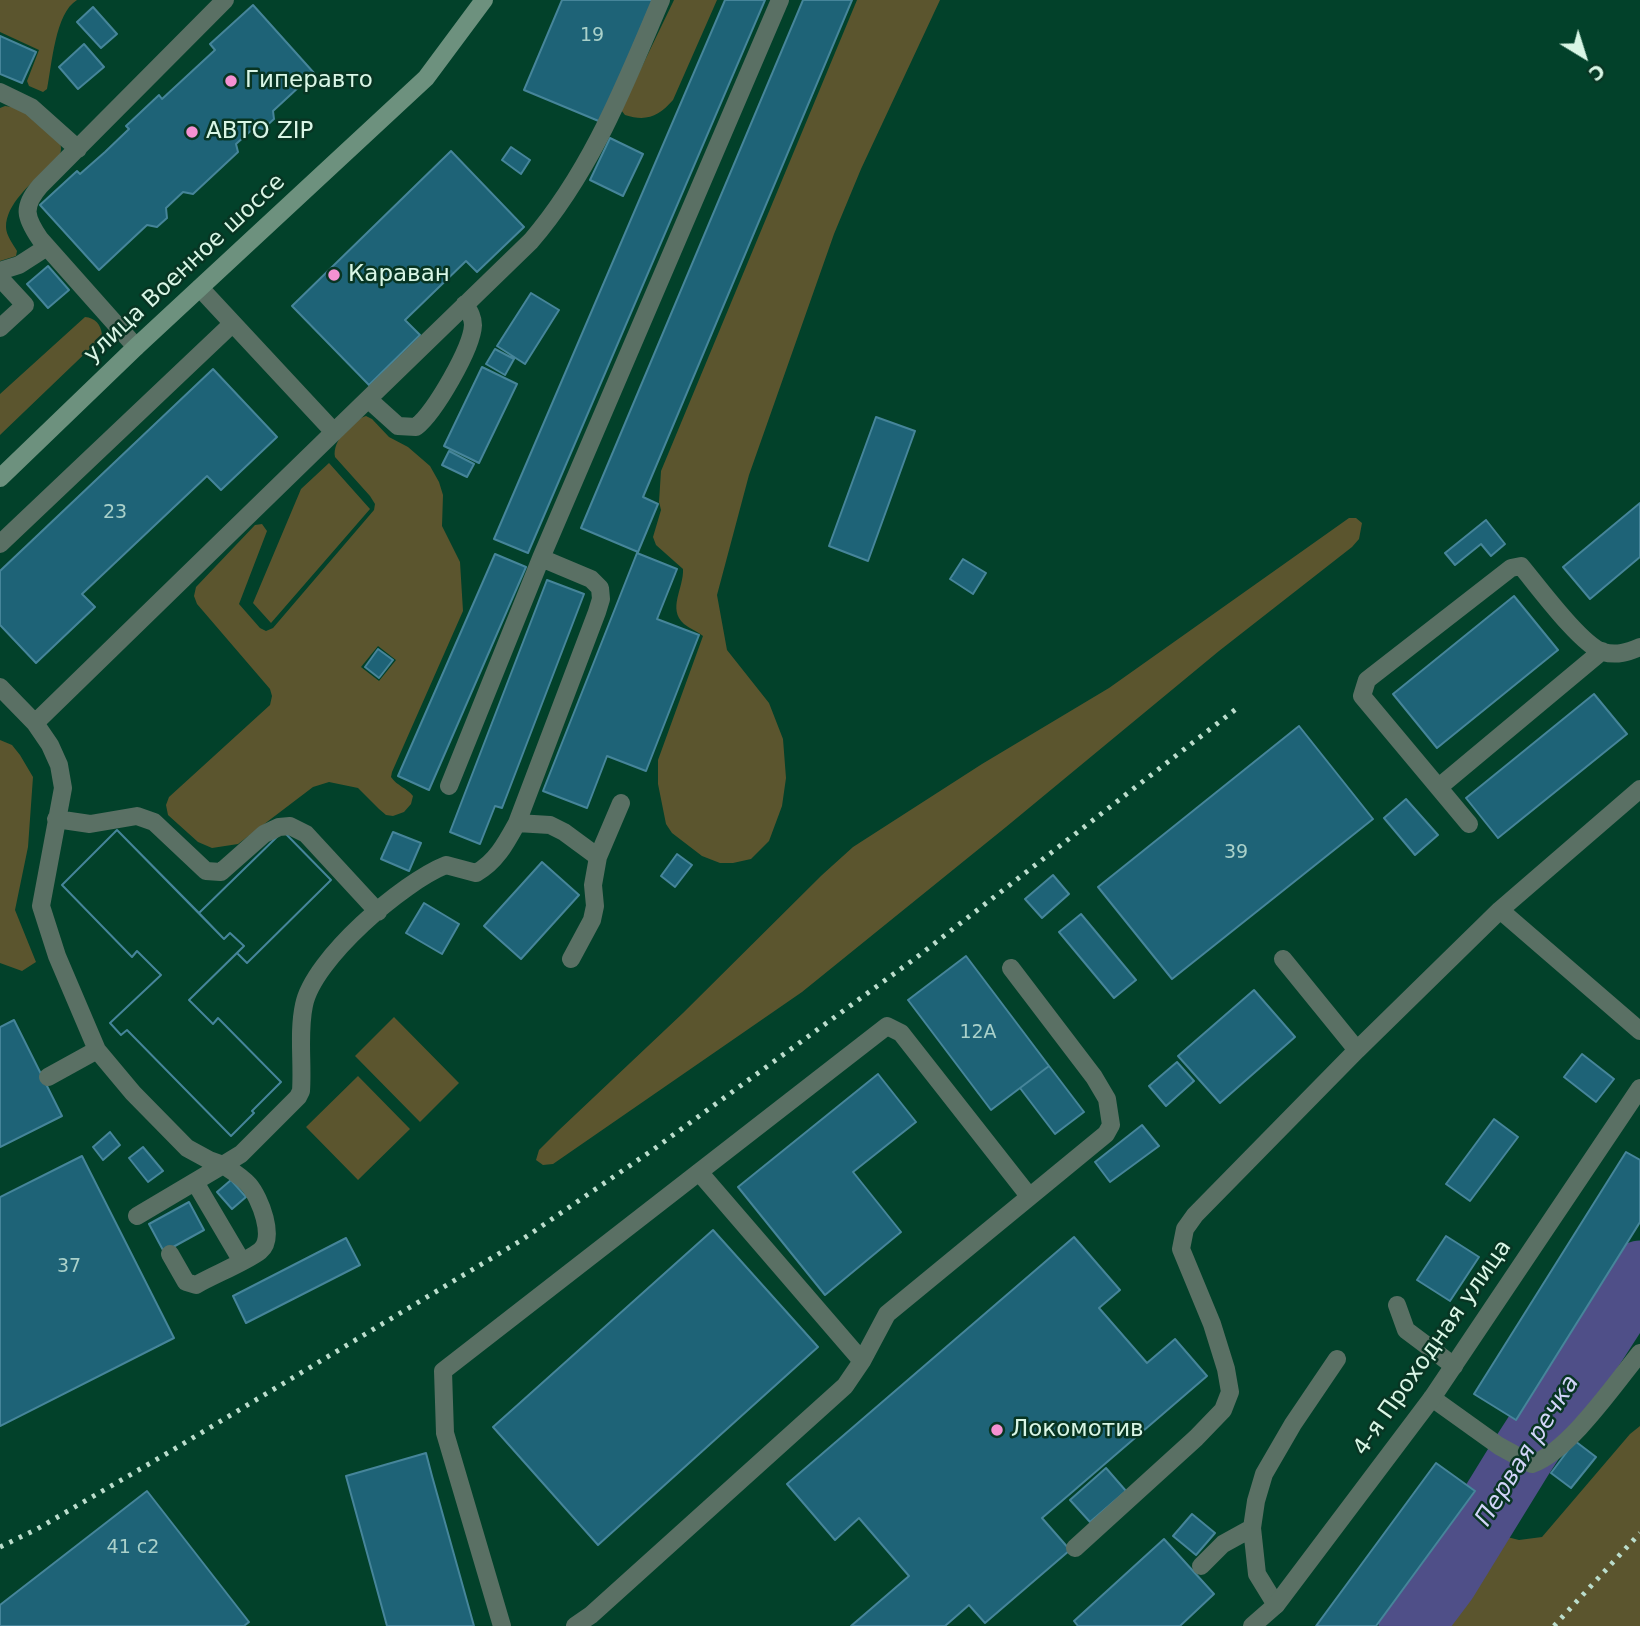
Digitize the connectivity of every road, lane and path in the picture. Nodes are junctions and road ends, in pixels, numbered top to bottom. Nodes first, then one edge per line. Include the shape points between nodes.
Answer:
1 (225, 0) edge
2 (484, 0) edge
3 (661, 0) edge
4 (780, 0) edge
5 (0, 92) edge
6 (78, 149) junction
7 (47, 247) junction
8 (0, 271) edge
9 (0, 278) edge
10 (200, 288) junction
11 (466, 304) junction
12 (232, 324) junction
13 (0, 328) edge
14 (136, 347) junction
15 (368, 398) junction
16 (334, 432) junction
17 (0, 478) edge
18 (0, 544) edge
19 (541, 558) junction
20 (1640, 647) edge
21 (1602, 651) junction
22 (0, 687) edge
23 (34, 723) junction
24 (449, 786) dead end
25 (1439, 786) junction
26 (1640, 789) edge
27 (621, 803) dead end
28 (56, 819) junction
29 (517, 823) junction
30 (1469, 824) dead end
31 (598, 856) junction
32 (1500, 910) junction
33 (377, 912) junction
34 (571, 959) dead end
35 (1283, 959) dead end
36 (1011, 968) dead end
37 (1640, 1031) edge
38 (97, 1050) junction
39 (1357, 1050) junction
40 (48, 1077) dead end
41 (1640, 1088) edge
42 (223, 1165) junction
43 (699, 1172) junction
44 (195, 1182) junction
45 (1029, 1196) junction
46 (137, 1216) dead end
47 (170, 1254) dead end
48 (241, 1261) junction
49 (1397, 1305) dead end
50 (1640, 1353) edge
51 (1337, 1359) dead end
52 (862, 1361) junction
53 (1454, 1366) junction
54 (1432, 1398) junction
55 (1252, 1528) junction
56 (1075, 1548) dead end
57 (1201, 1566) dead end
58 (1276, 1605) junction
59 (502, 1626) edge
60 (575, 1626) edge
61 (1252, 1626) edge

1 - 6 street
2 - 10 main road, улица Военное шоссе via 426,78
3 - 11 street via 609,123 566,194 531,240
4 - 19 street
5 - 6 street via 31,107
6 - 7 street via 29,198 29,219
7 - 8 street
7 - 14 street
9 - 13 street via 25,305
10 - 12 street
10 - 14 main road, улица Военное шоссе
11 - 15 street
11 - 15 street via 473,324 471,338 440,400 422,422 416,427 398,426
12 - 16 street
12 - 18 street
14 - 17 main road, улица Военное шоссе
15 - 16 street
16 - 23 street
19 - 24 street
19 - 29 street via 592,579 600,588 601,599
20 - 21 street via 1625,653
21 - 25 street
21 - 25 street via 1579,633 1521,566 1511,568 1367,680 1362,696
22 - 23 street
23 - 28 street via 59,765 63,789
25 - 30 street
26 - 32 street
27 - 31 street
28 - 33 street via 90,824 145,818 206,871 215,873 221,873 264,834 290,826 306,834
28 - 38 street via 41,906
29 - 31 street via 550,825
29 - 33 street via 486,867 476,873 446,865
31 - 34 street via 593,920
32 - 37 street
32 - 39 street
33 - 42 street via 311,984 304,1003 298,1097 241,1154
35 - 39 street
36 - 45 street via 1094,1077 1108,1099 1111,1125 1106,1134
38 - 40 street
38 - 42 street via 187,1148
39 - 56 street via 1185,1230 1181,1249 1212,1324 1230,1392 1223,1410 1196,1438
41 - 53 street, 4-я Проходная улица
42 - 44 street
42 - 48 street via 251,1187 266,1224 268,1240 261,1250
43 - 45 street via 887,1026 901,1033
43 - 52 street
43 - 59 street via 443,1371 445,1433
44 - 46 street
44 - 48 street
45 - 52 street via 887,1314
47 - 48 street via 187,1282 196,1284
49 - 53 street via 1406,1330
50 - 54 street via 1583,1424 1545,1460 1532,1464
51 - 55 street via 1264,1474
52 - 60 street via 845,1386
53 - 54 street, 4-я Проходная улица
54 - 58 street, 4-я Проходная улица
55 - 57 street via 1223,1544
55 - 58 street via 1257,1574
58 - 61 street, 4-я Проходная улица

